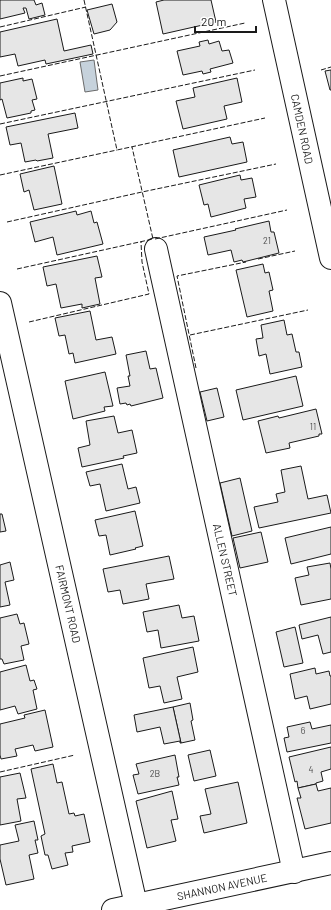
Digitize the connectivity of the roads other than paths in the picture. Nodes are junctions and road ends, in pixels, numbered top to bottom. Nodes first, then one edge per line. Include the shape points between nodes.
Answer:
1 (274, 0) edge
2 (325, 199) edge
3 (156, 249) dead end
4 (331, 258) edge
5 (0, 303) edge
6 (331, 864) edge
7 (294, 872) junction
8 (136, 905) junction
9 (113, 910) edge

1 - 2 street, CAMDEN ROAD
2 - 4 street, CAMDEN ROAD
3 - 7 street, ALLEN STREET
5 - 8 street, FAIRMONT ROAD
6 - 7 street, SHANNON AVENUE
7 - 8 street, SHANNON AVENUE
8 - 9 street, SHANNON AVENUE

